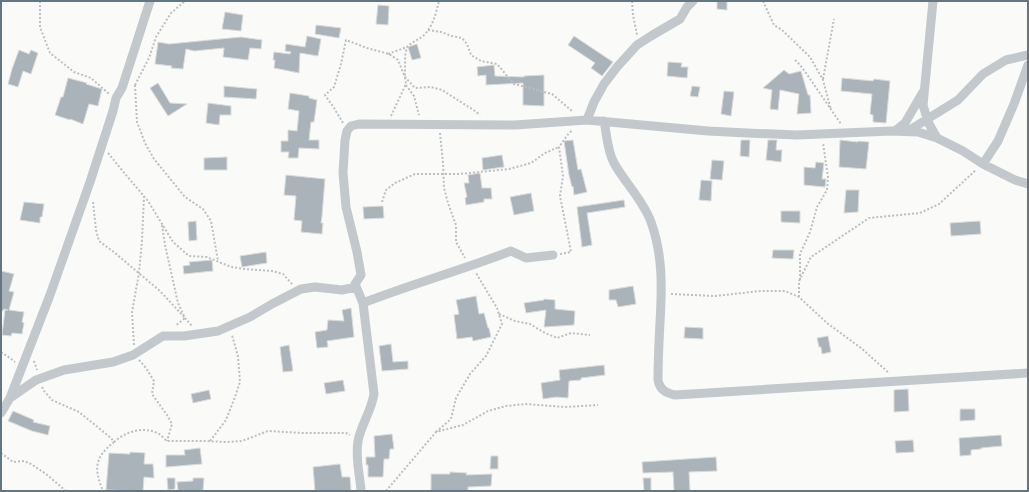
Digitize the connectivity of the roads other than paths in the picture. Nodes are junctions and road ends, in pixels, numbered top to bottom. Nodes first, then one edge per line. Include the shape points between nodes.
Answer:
1 (150, 1) edge
2 (693, 1) edge
3 (933, 1) edge
4 (1028, 55) edge
5 (1028, 64) edge
6 (925, 89) junction
7 (927, 119) junction
8 (587, 120) junction
9 (604, 121) junction
10 (895, 131) junction
11 (908, 131) junction
12 (937, 138) junction
13 (983, 164) junction
14 (1028, 184) edge
15 (553, 255) road end
16 (355, 284) junction
17 (363, 303) junction
18 (1028, 373) edge
19 (10, 398) junction
20 (1, 413) edge
21 (360, 491) edge

1 - 19 street via 50,295
2 - 8 street via 680,19 637,45 617,67 604,84
3 - 6 street
4 - 7 street via 1006,60 983,74 958,100
5 - 13 street via 998,141
6 - 7 street via 924,105
6 - 10 street via 905,123
7 - 11 street
7 - 12 street
8 - 9 street
8 - 16 street via 515,125 351,126 345,140 343,173 346,207 361,275
9 - 10 street via 708,131 797,135
9 - 18 street via 614,162 640,201 656,238 662,293 658,380 662,391 675,395
10 - 11 street
11 - 12 street
12 - 13 street
13 - 14 street
15 - 17 street via 526,258 511,251
16 - 17 street
16 - 19 street via 356,287 342,290 315,286 301,289 218,331 163,336 136,353 113,362 64,370 36,380
17 - 21 street via 374,394 357,446
19 - 20 street

